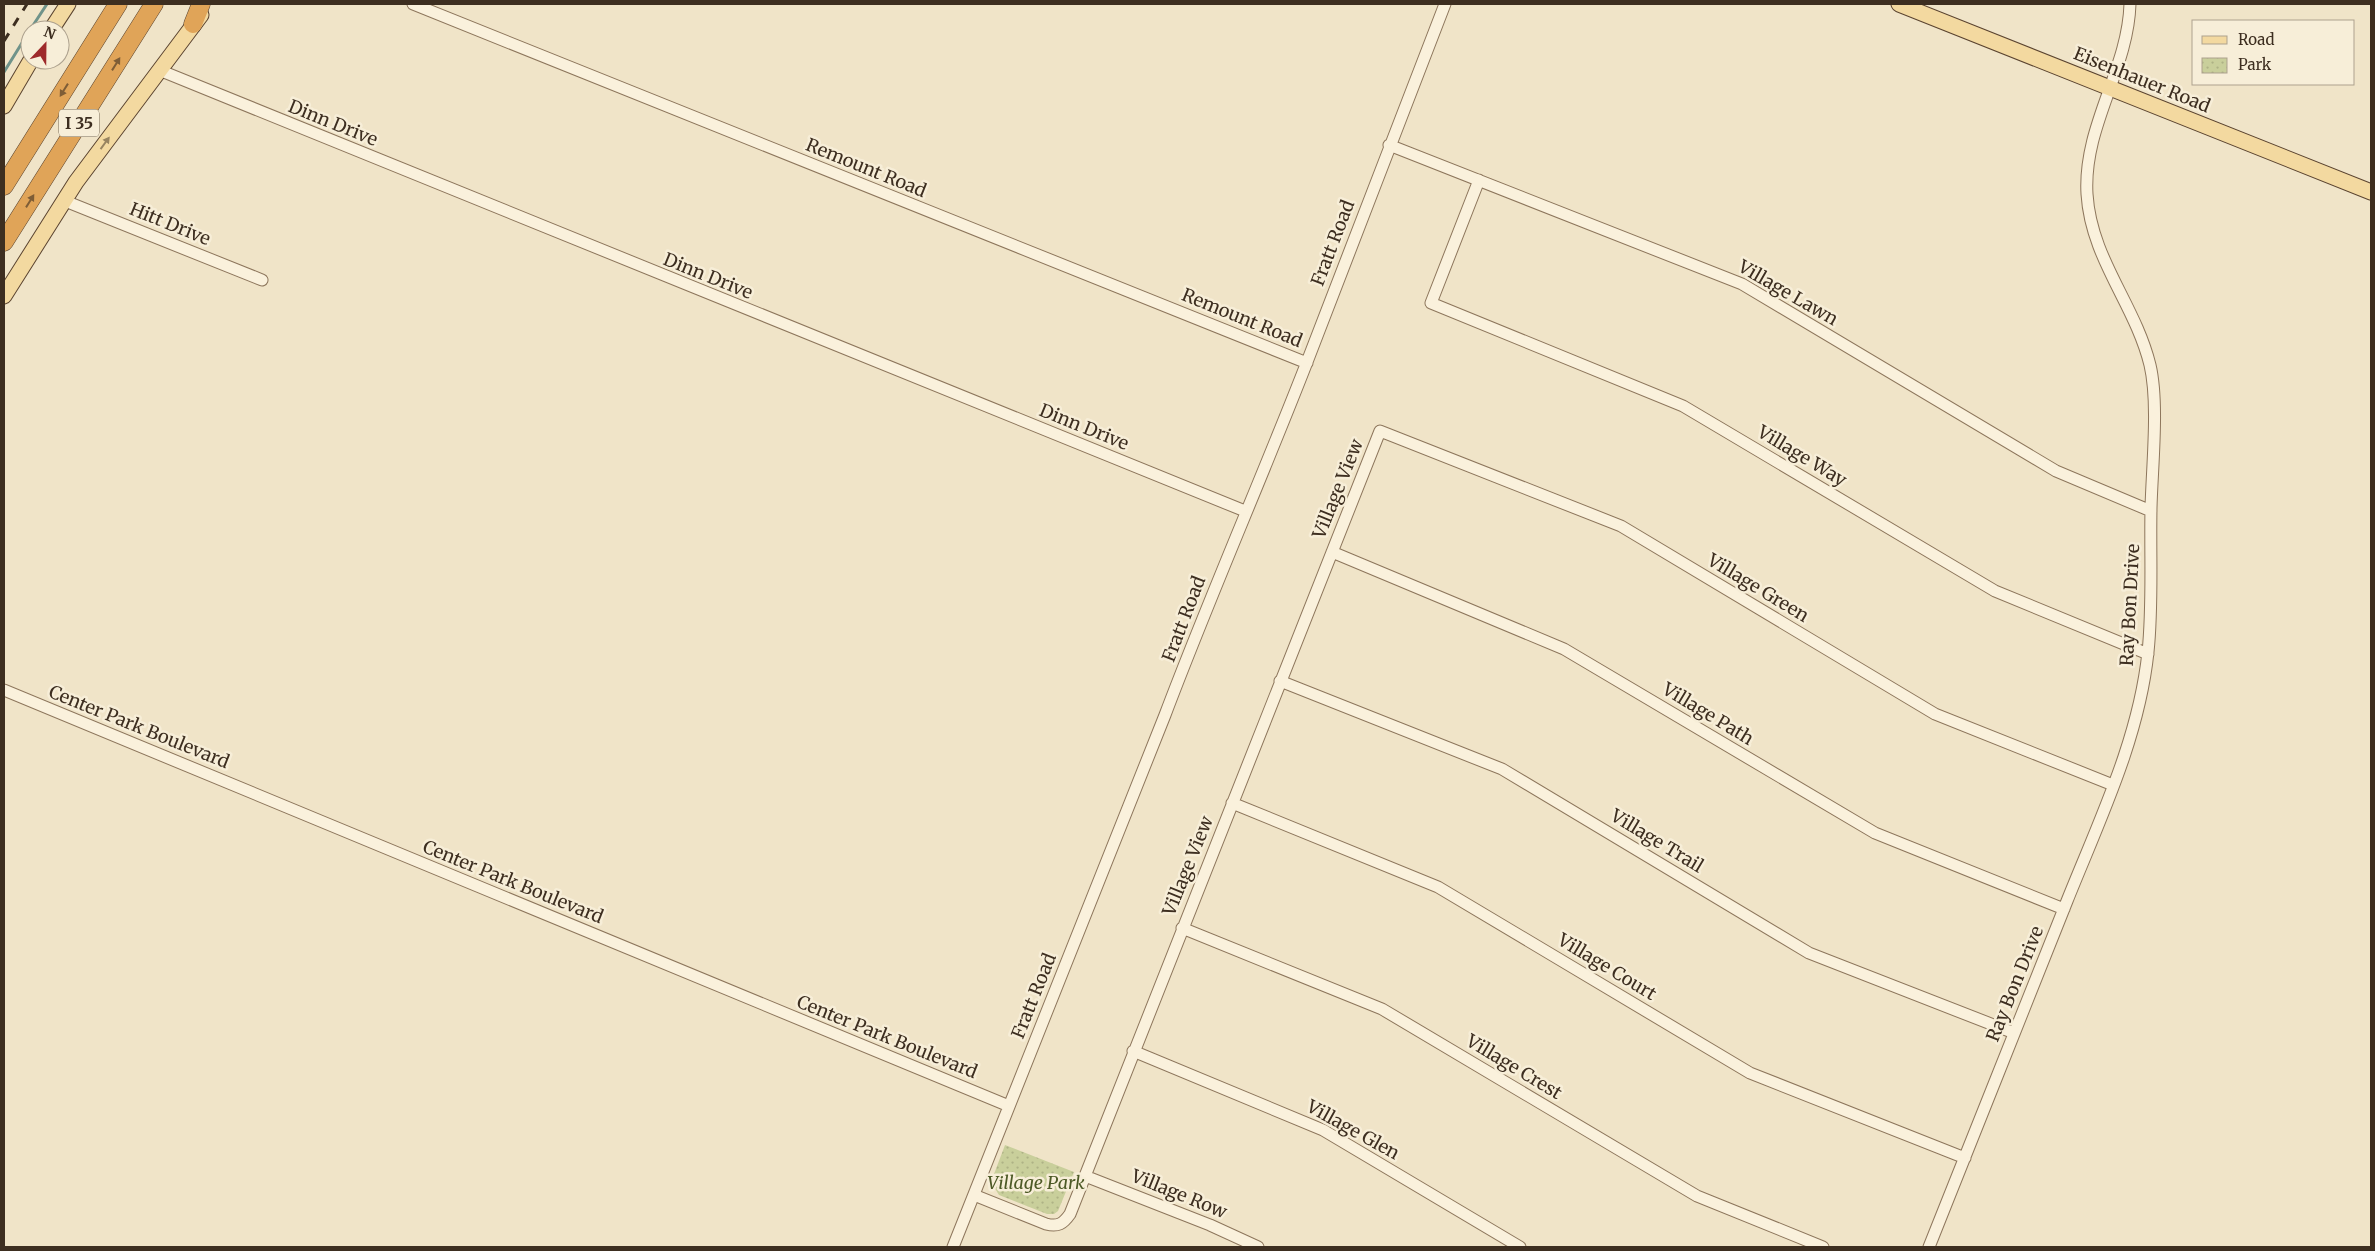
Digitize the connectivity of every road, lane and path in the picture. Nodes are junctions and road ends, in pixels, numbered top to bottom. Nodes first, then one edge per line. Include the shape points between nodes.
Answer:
1 (68, 4) edge
2 (118, 4) edge
3 (154, 4) edge
4 (201, 4) edge
5 (210, 4) edge
6 (413, 4) edge
7 (1445, 4) edge
8 (1899, 4) edge
9 (2130, 4) edge
10 (58, 20) edge
11 (194, 24) junction
12 (25, 70) edge
13 (159, 70) junction
14 (2109, 88) junction
15 (4, 106) edge
16 (1389, 145) junction
17 (1479, 180) junction
18 (4, 186) edge
19 (2371, 192) edge
20 (65, 201) junction
21 (4, 242) edge
22 (262, 280) dead end
23 (4, 296) edge
24 (1307, 363) junction
25 (1380, 431) joint
26 (2151, 511) junction
27 (1245, 512) junction
28 (1332, 552) junction
29 (2148, 654) junction
30 (1280, 680) junction
31 (4, 690) edge
32 (2113, 785) junction
33 (1232, 803) junction
34 (2064, 909) junction
35 (1182, 928) junction
36 (2014, 1033) junction
37 (1133, 1051) junction
38 (1009, 1106) junction
39 (1965, 1158) junction
40 (1085, 1176) junction
41 (974, 1195) junction
42 (953, 1247) edge
43 (1258, 1247) edge
44 (1520, 1247) edge
45 (1823, 1247) edge
46 (1929, 1247) edge

1 - 10 main road
2 -> 18 highway, I 35
21 -> 3 highway, I 35
4 - 11 highway
5 - 11 main road
6 - 24 street, Remount Road
7 - 16 street, Fratt Road
8 - 14 main road, Eisenhauer Road
9 - 14 street, Ray Bon Drive via 2125,42
11 - 13 main road
12 - 15 main road
20 -> 13 main road
13 - 27 street, Dinn Drive
14 - 19 main road, Eisenhauer Road
14 - 26 street, Ray Bon Drive via 2088,156 2087,195 2091,225 2103,261 2131,312 2151,368
16 - 17 street, Village Lawn
16 - 24 street, Fratt Road
17 - 26 street, Village Lawn via 1742,284 2056,471
17 - 29 street, Village Way via 1431,303 1683,406 1995,590
20 - 22 street, Hitt Drive
20 - 23 main road
24 - 27 street, Fratt Road
25 - 28 street, Village View
25 - 32 street, Village Green via 1621,526 1934,714
26 - 29 street, Ray Bon Drive
27 - 38 street, Fratt Road
28 - 30 street, Village View
28 - 34 street, Village Path via 1564,649 1875,833
29 - 32 street, Ray Bon Drive via 2132,731
30 - 33 street, Village View
30 - 36 street, Village Trail via 1502,769 1809,953
31 - 38 street, Center Park Boulevard
32 - 34 street, Ray Bon Drive
33 - 35 street, Village View
33 - 39 street, Village Court via 1438,887 1750,1073
34 - 36 street, Ray Bon Drive
35 - 37 street, Village View
35 - 45 street, Village Crest via 1382,1009 1697,1196
36 - 39 street, Ray Bon Drive
37 - 40 street, Village View
37 - 44 street, Village Glen via 1324,1130
38 - 41 street, Fratt Road
39 - 46 street, Ray Bon Drive
40 - 41 street, Village View via 1070,1214 1064,1223 1057,1226
40 - 43 street, Village Row
41 - 42 street, Fratt Road

